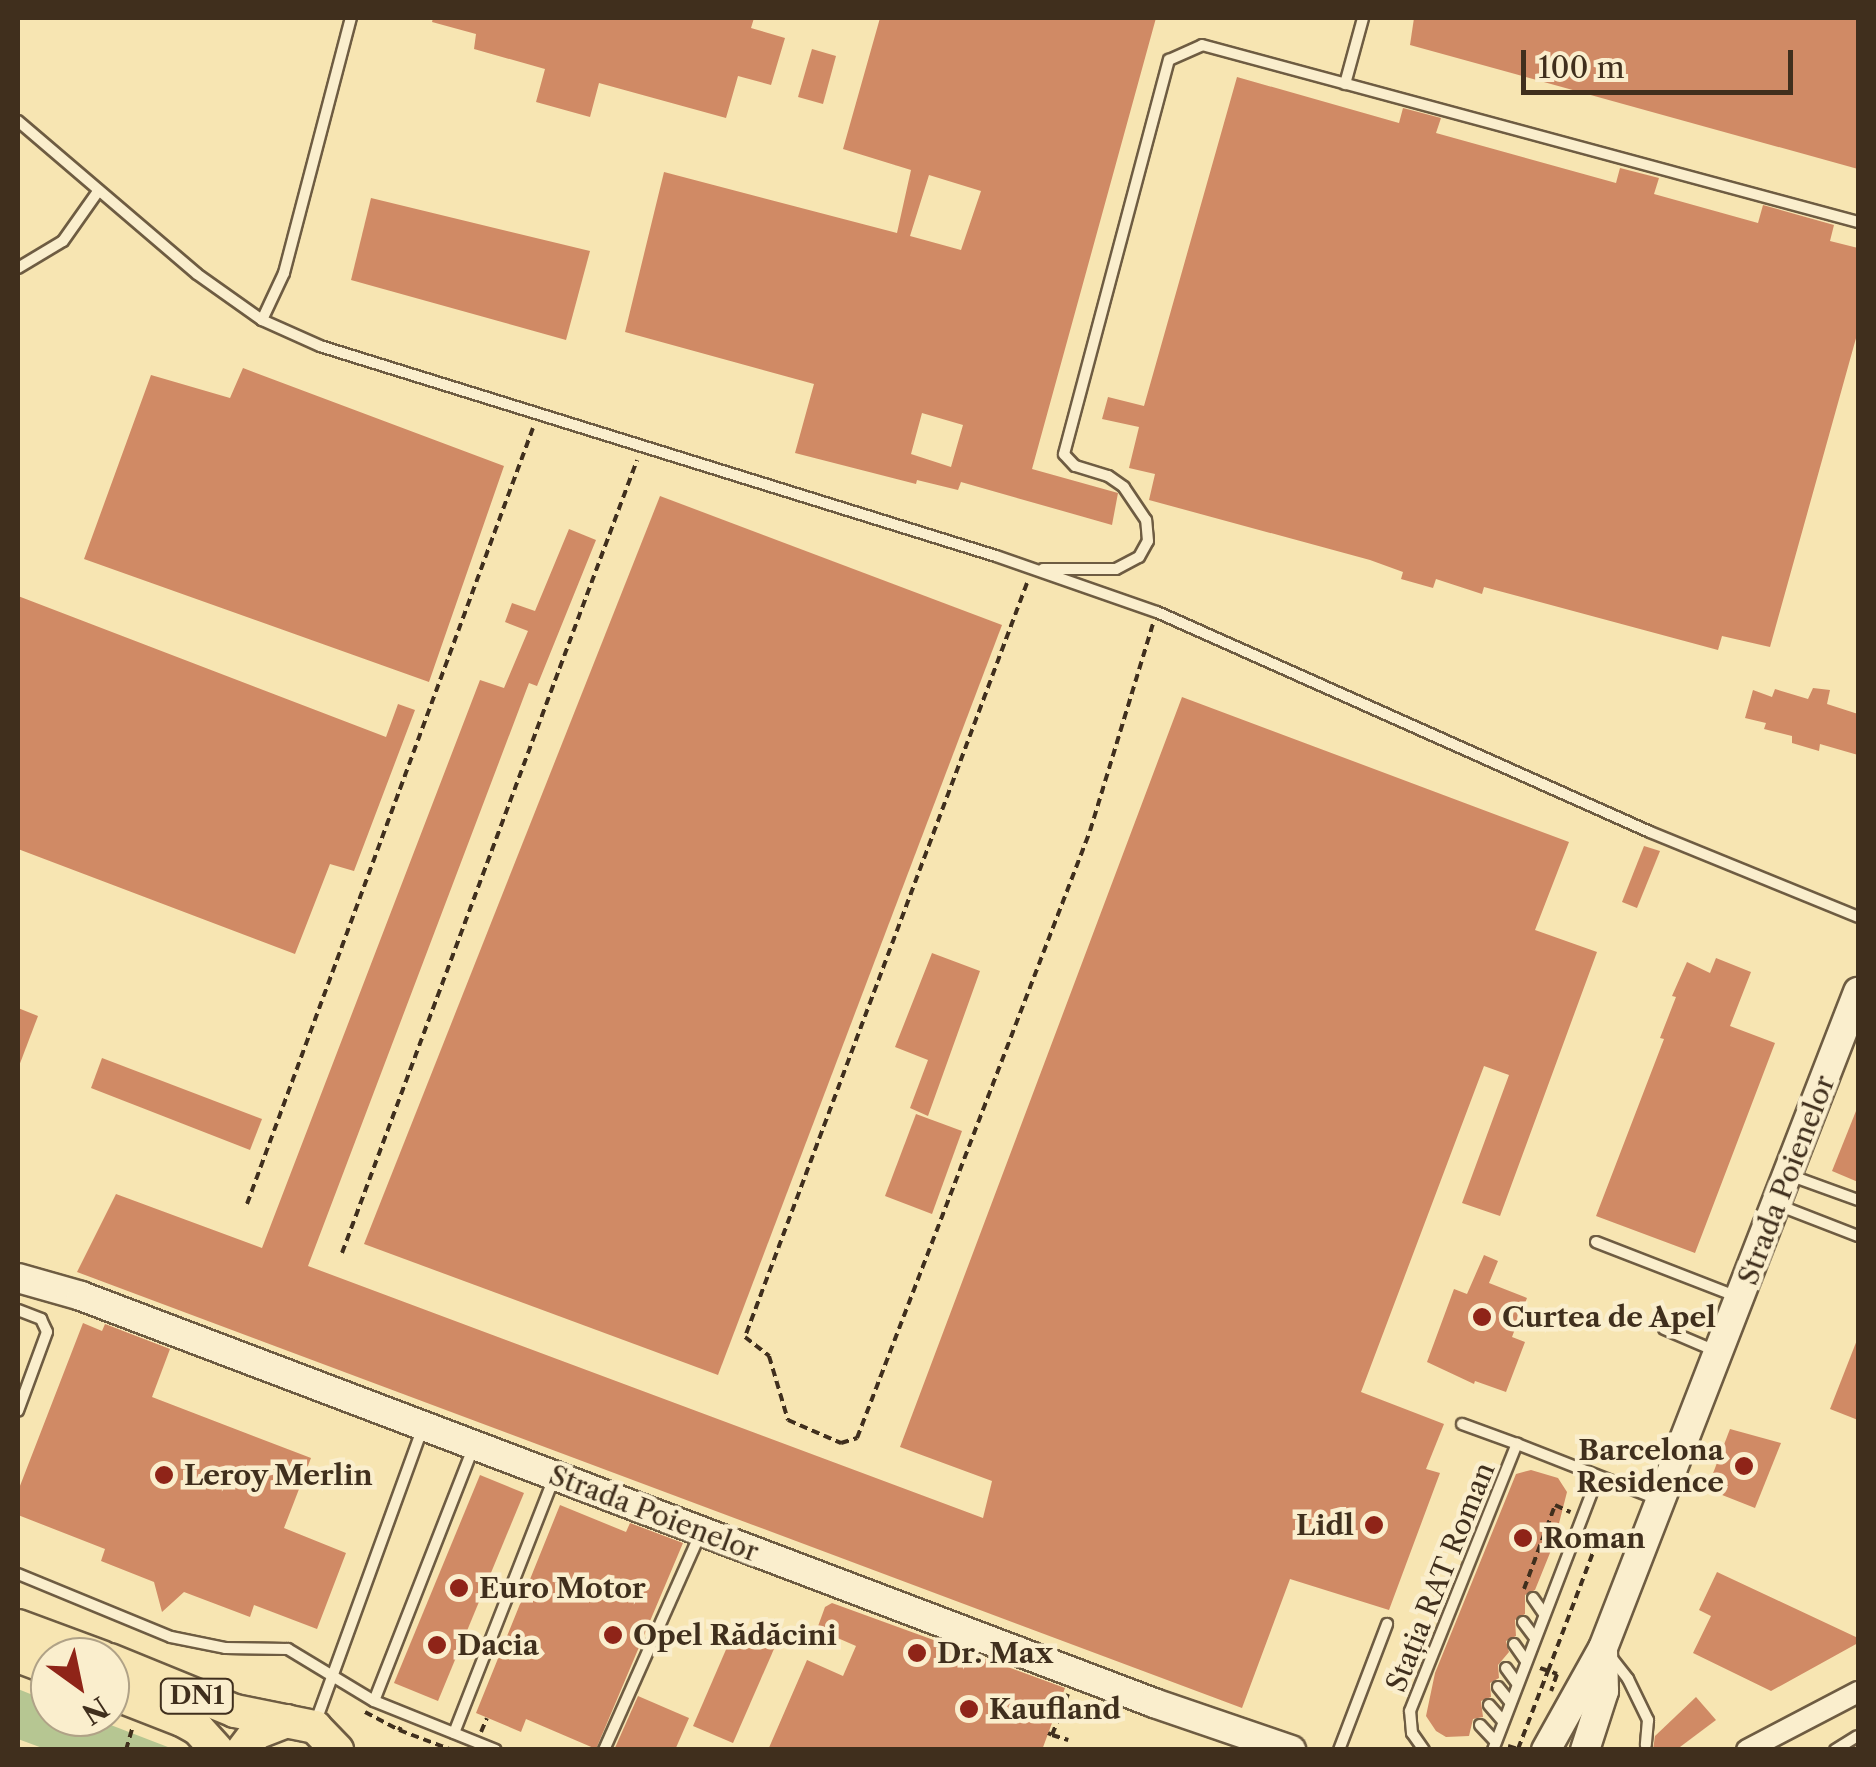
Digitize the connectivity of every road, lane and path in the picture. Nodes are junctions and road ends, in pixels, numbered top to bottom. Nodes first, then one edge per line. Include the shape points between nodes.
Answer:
1 (348, 18) edge
2 (1363, 18) edge
3 (1344, 84) junction
4 (18, 121) edge
5 (99, 190) junction
6 (1858, 222) edge
7 (18, 268) edge
8 (262, 320) junction
9 (538, 414) junction
10 (642, 446) junction
11 (1033, 569) junction
12 (1156, 612) junction
13 (1858, 917) edge
14 (1858, 992) edge
15 (1788, 1175) junction
16 (1858, 1200) edge
17 (246, 1204) dead end
18 (1777, 1205) junction
19 (1858, 1236) edge
20 (1596, 1242) dead end
21 (342, 1253) dead end
22 (18, 1278) edge
23 (1740, 1298) junction
24 (18, 1310) edge
25 (1664, 1329) dead end
26 (1719, 1353) junction
27 (18, 1411) edge
28 (1462, 1424) dead end
29 (423, 1427) junction
30 (1517, 1444) junction
31 (474, 1446) junction
32 (555, 1476) junction
33 (1598, 1476) junction
34 (1661, 1500) junction
35 (1582, 1517) junction
36 (701, 1531) junction
37 (18, 1574) edge
38 (1533, 1598) dead end
39 (1520, 1599) dead end
40 (1544, 1614) junction
41 (1523, 1622) dead end
42 (1387, 1624) dead end
43 (18, 1626) edge
44 (48, 1637) edge
45 (1535, 1638) junction
46 (1514, 1644) dead end
47 (1603, 1648) junction
48 (1526, 1661) junction
49 (130, 1668) edge
50 (1506, 1668) dead end
51 (331, 1678) junction
52 (1074, 1680) dead end
53 (1518, 1683) junction
54 (1498, 1687) dead end
55 (1858, 1692) edge
56 (130, 1700) edge
57 (374, 1701) junction
58 (1510, 1702) junction
59 (1489, 1705) dead end
60 (1502, 1722) junction
61 (1480, 1724) dead end
62 (133, 1726) dead end
63 (454, 1732) junction
64 (1856, 1736) edge
65 (326, 1738) edge
66 (1068, 1740) dead end
67 (1494, 1745) edge
68 (1646, 1745) dead end
69 (126, 1750) edge
70 (217, 1750) edge
71 (243, 1750) edge
72 (496, 1750) edge
73 (604, 1750) edge
74 (1291, 1750) edge
75 (1338, 1750) edge
76 (1424, 1750) edge
77 (1506, 1750) edge
78 (1546, 1750) edge
79 (1584, 1750) edge
80 (1747, 1750) edge
81 (1835, 1750) edge

1 - 8 lane via 284,273
2 - 3 lane
3 - 6 lane
3 - 11 lane via 1202,45 1169,60 1064,454 1075,466 1124,487 1146,520 1148,541 1138,557 1116,569
4 - 5 lane
5 - 7 lane via 63,240
5 - 8 lane
8 - 9 lane via 320,346
9 - 10 lane
9 - 17 path
10 - 11 lane
10 - 21 path
11 - 12 lane
11 - 12 path via 745,1337 769,1356 788,1420 840,1443 857,1438 1090,830
12 - 13 lane
14 - 15 street, Strada Poienelor
15 - 16 lane
15 - 18 street, Strada Poienelor
18 - 19 lane
18 - 23 street, Strada Poienelor
20 - 23 lane
22 - 29 street, Strada Poienelor
23 - 26 street, Strada Poienelor
24 - 27 lane via 41,1318 47,1332
25 - 26 lane
26 - 34 street, Strada Poienelor
28 - 30 lane
29 - 31 street, Strada Poienelor
29 - 51 lane
30 - 33 lane, Stația RAT Roman
30 - 76 lane, Stația RAT Roman via 1410,1712 1412,1733
31 - 32 street, Strada Poienelor
31 - 57 lane
32 - 36 street, Strada Poienelor
32 - 63 lane
33 - 34 lane, Stația RAT Roman
33 - 35 lane
34 - 47 street, Strada Poienelor
35 - 39 path via 1556,1506
35 - 40 lane
35 - 77 path via 1595,1522 1589,1534 1599,1537 1518,1749 1505,1744
36 - 73 lane
36 - 74 street, Strada Poienelor
37 - 51 lane via 171,1637 225,1648 288,1649
38 - 40 lane
40 - 45 lane
41 - 45 lane
42 - 75 lane
43 - 44 main road
45 - 48 lane
46 - 48 lane
47 - 68 lane via 1638,1696 1648,1720
47 - 78 street, Strada Poienelor
47 - 79 street, Strada Poienelor via 1604,1691
48 - 53 lane
49 - 65 main road, DN1 via 235,1711
50 - 53 lane
51 - 57 lane
51 - 65 lane
52 - 66 path via 1050,1734
53 - 58 lane
54 - 58 lane
55 - 80 street
56 - 70 main road, DN1 via 198,1729
57 - 63 lane
58 - 60 lane
59 - 60 lane
60 - 67 lane
61 - 67 lane
62 - 69 path
63 - 72 lane
64 - 81 lane
65 - 71 main road, DN1 via 256,1733

